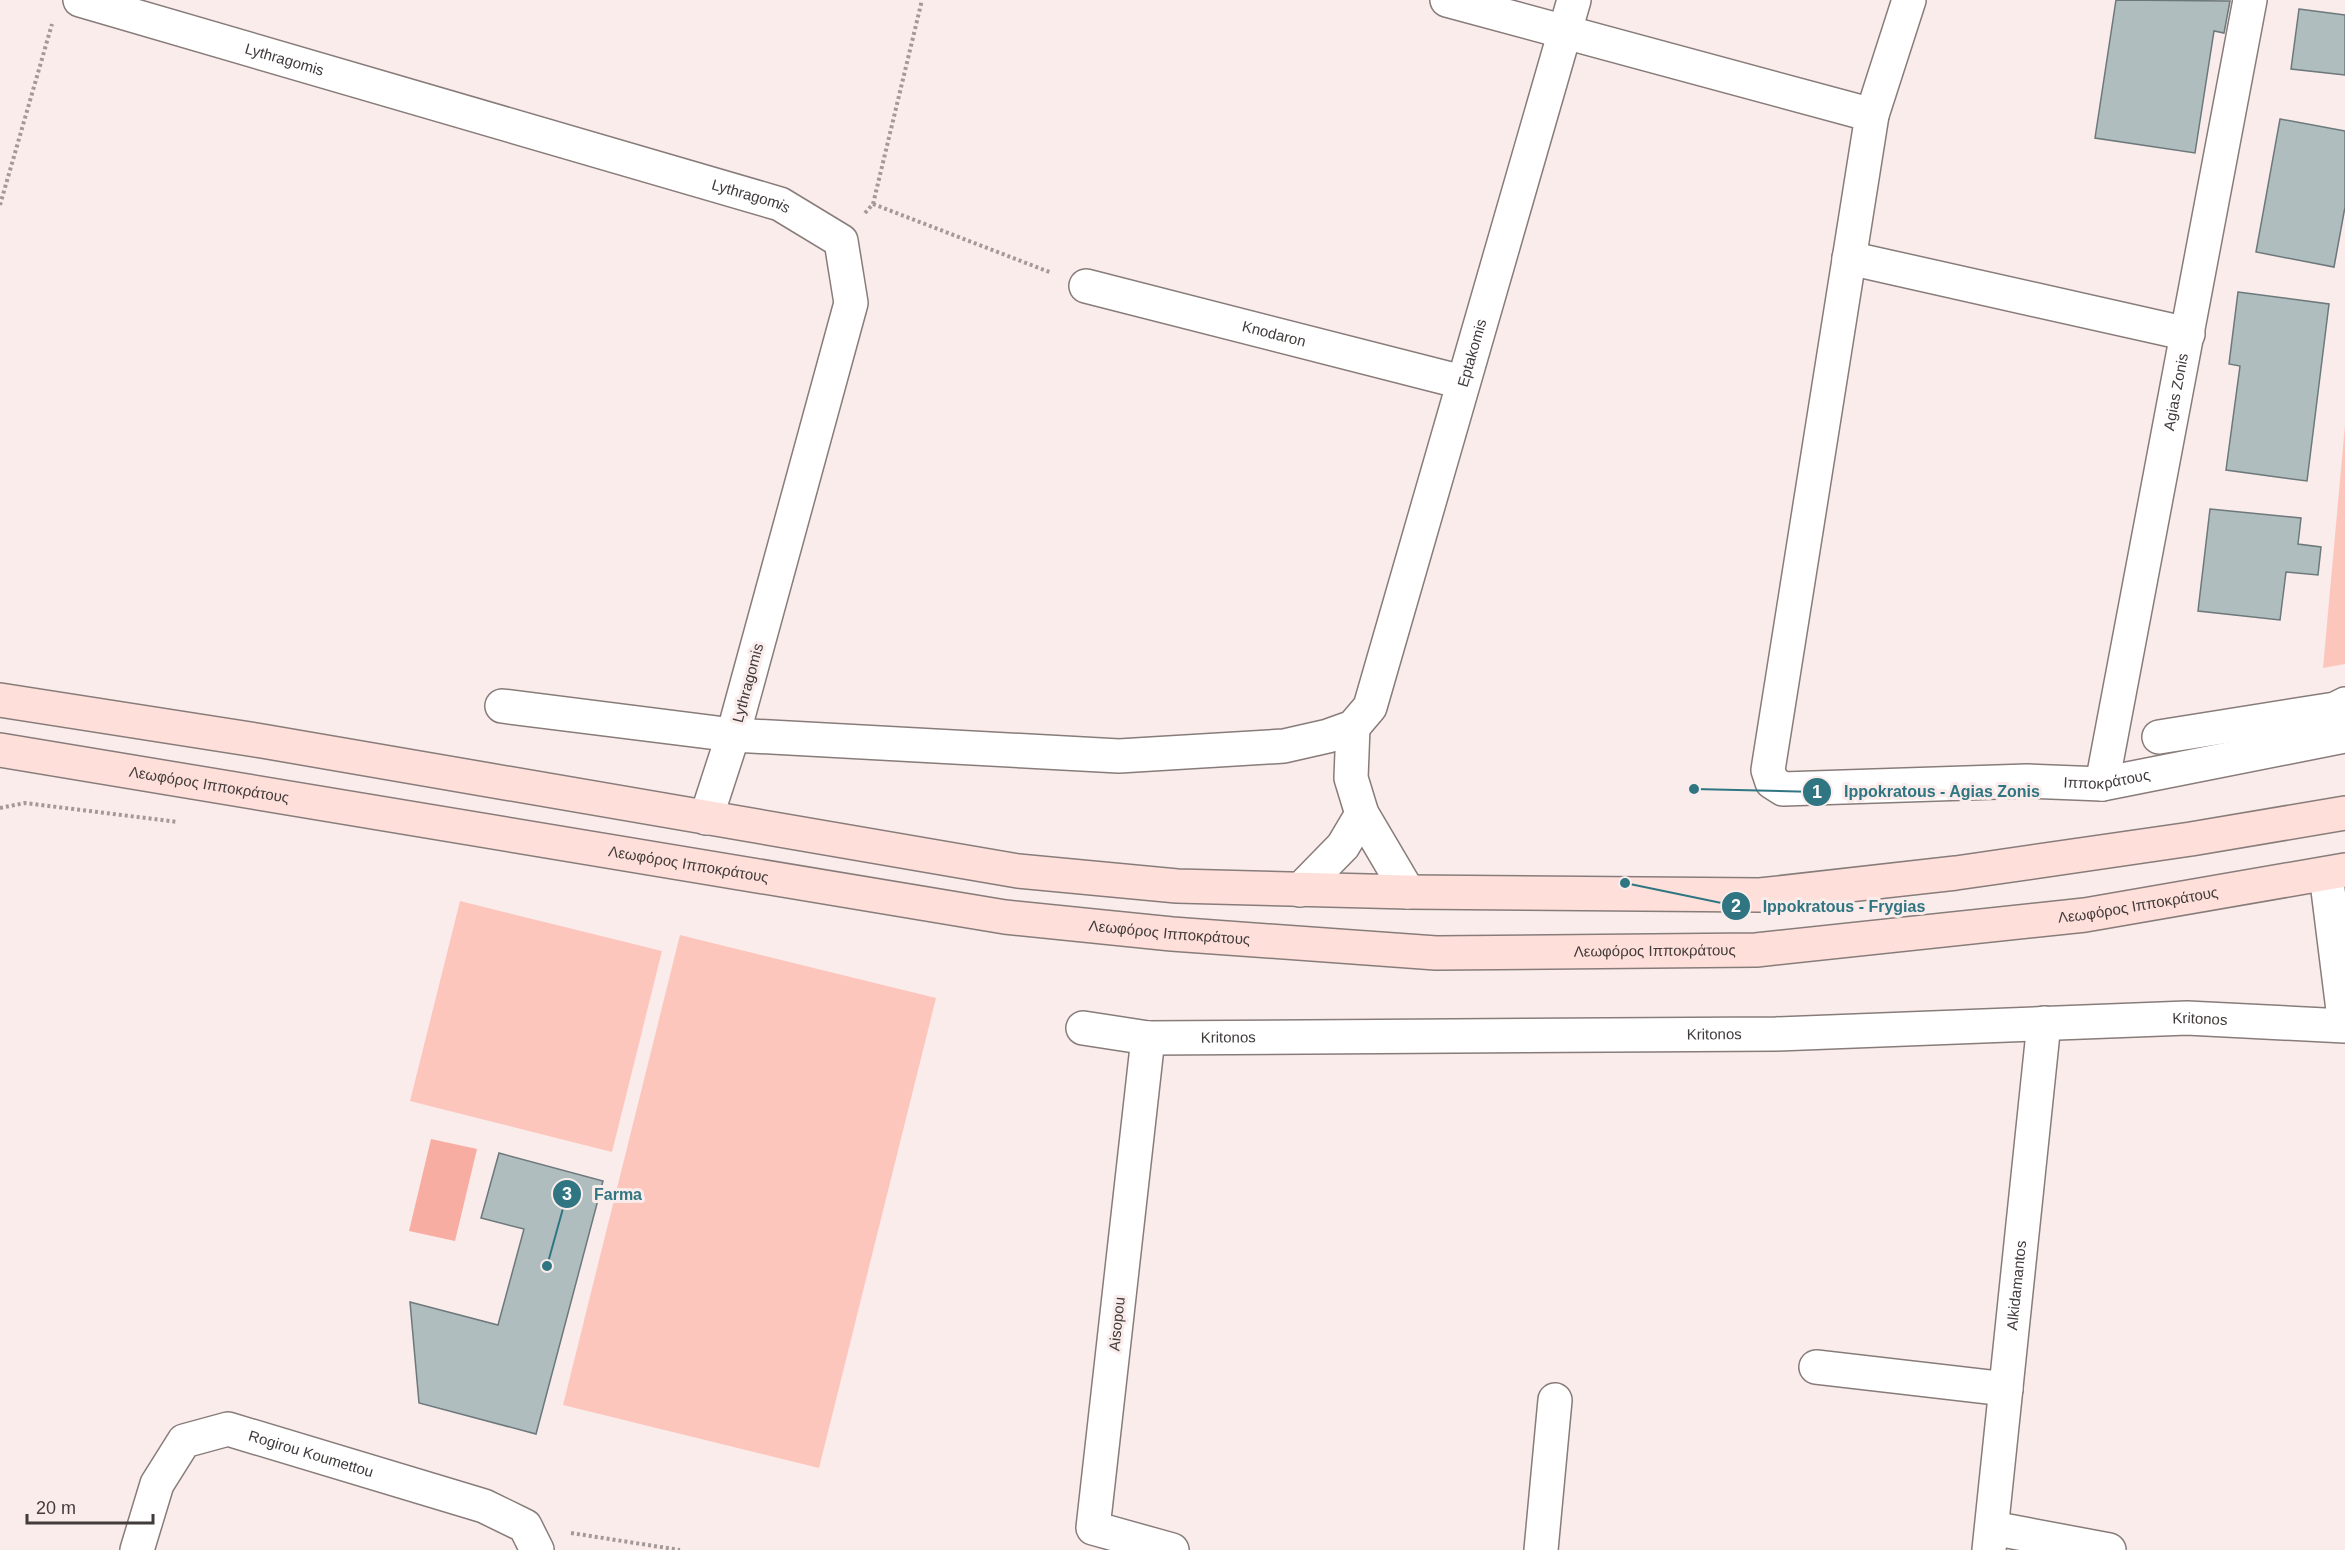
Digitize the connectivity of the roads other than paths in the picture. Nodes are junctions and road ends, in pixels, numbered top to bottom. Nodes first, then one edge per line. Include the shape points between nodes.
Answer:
1 (80, 0) edge
2 (1447, 0) edge
3 (1574, 0) edge
4 (1910, 0) edge
5 (2250, 0) edge
6 (1565, 33) junction
7 (1872, 115) junction
8 (1849, 258) junction
9 (1086, 286) road end
10 (2188, 334) junction
11 (1462, 382) junction
12 (0, 700) edge
13 (2345, 704) edge
14 (502, 706) dead end
15 (1362, 717) junction
16 (734, 735) junction
17 (2345, 736) edge
18 (2159, 737) dead end
19 (3, 753) edge
20 (2102, 784) junction
21 (2345, 813) edge
22 (1362, 814) junction
23 (706, 818) junction
24 (2336, 872) edge
25 (1300, 890) junction
26 (1408, 892) junction
27 (2044, 1023) junction
28 (2345, 1026) edge
29 (1083, 1028) dead end
30 (1148, 1038) junction
31 (1816, 1367) dead end
32 (2006, 1389) junction
33 (1555, 1400) dead end
34 (531, 1538) edge
35 (1089, 1539) edge
36 (1990, 1539) edge
37 (137, 1550) edge
38 (1172, 1550) edge
39 (1541, 1550) edge
40 (2109, 1550) edge

1 - 16 street, Lythragomis via 780,204 841,241 851,303
2 - 6 street
3 - 6 street, Eptakomis
4 - 7 street
5 - 10 street, Agias Zonis
6 - 7 street
6 - 11 street, Eptakomis
7 - 8 street
8 - 10 street
8 - 20 street, Ιπποκράτους via 1768,770 1772,782 1783,789 2027,781
9 - 11 street, Knodaron
10 - 20 street, Agias Zonis
11 - 15 street, Eptakomis
12 - 23 main road
13 - 18 street via 2335,709
14 - 16 street
15 - 16 street via 1328,736 1284,746 1119,756
15 - 22 street, Eptakomis via 1351,778
16 - 23 street, Lythragomis
17 - 20 street, Ιπποκράτους
19 - 24 main road, Λεωφόρος Ιπποκράτους via 1005,917 1172,934 1436,953 1756,950 2085,915
21 - 26 main road via 2191,840 1760,895
22 - 25 street via 1343,846
22 - 26 street, Eptakomis
23 - 25 main road via 1018,871 1177,886
24 - 28 street
25 - 26 main road
27 - 28 street, Kritonos via 2187,1018
27 - 30 street, Kritonos via 1776,1034
27 - 32 street, Alkidamantos
29 - 30 street, Kritonos
30 - 35 street, Aisopou
31 - 32 street
32 - 36 street, Alkidamantos
33 - 39 street
34 - 37 street, Rogirou Koumettou via 484,1506 228,1429 184,1441 157,1484
35 - 38 street, Aisopou
36 - 40 street

